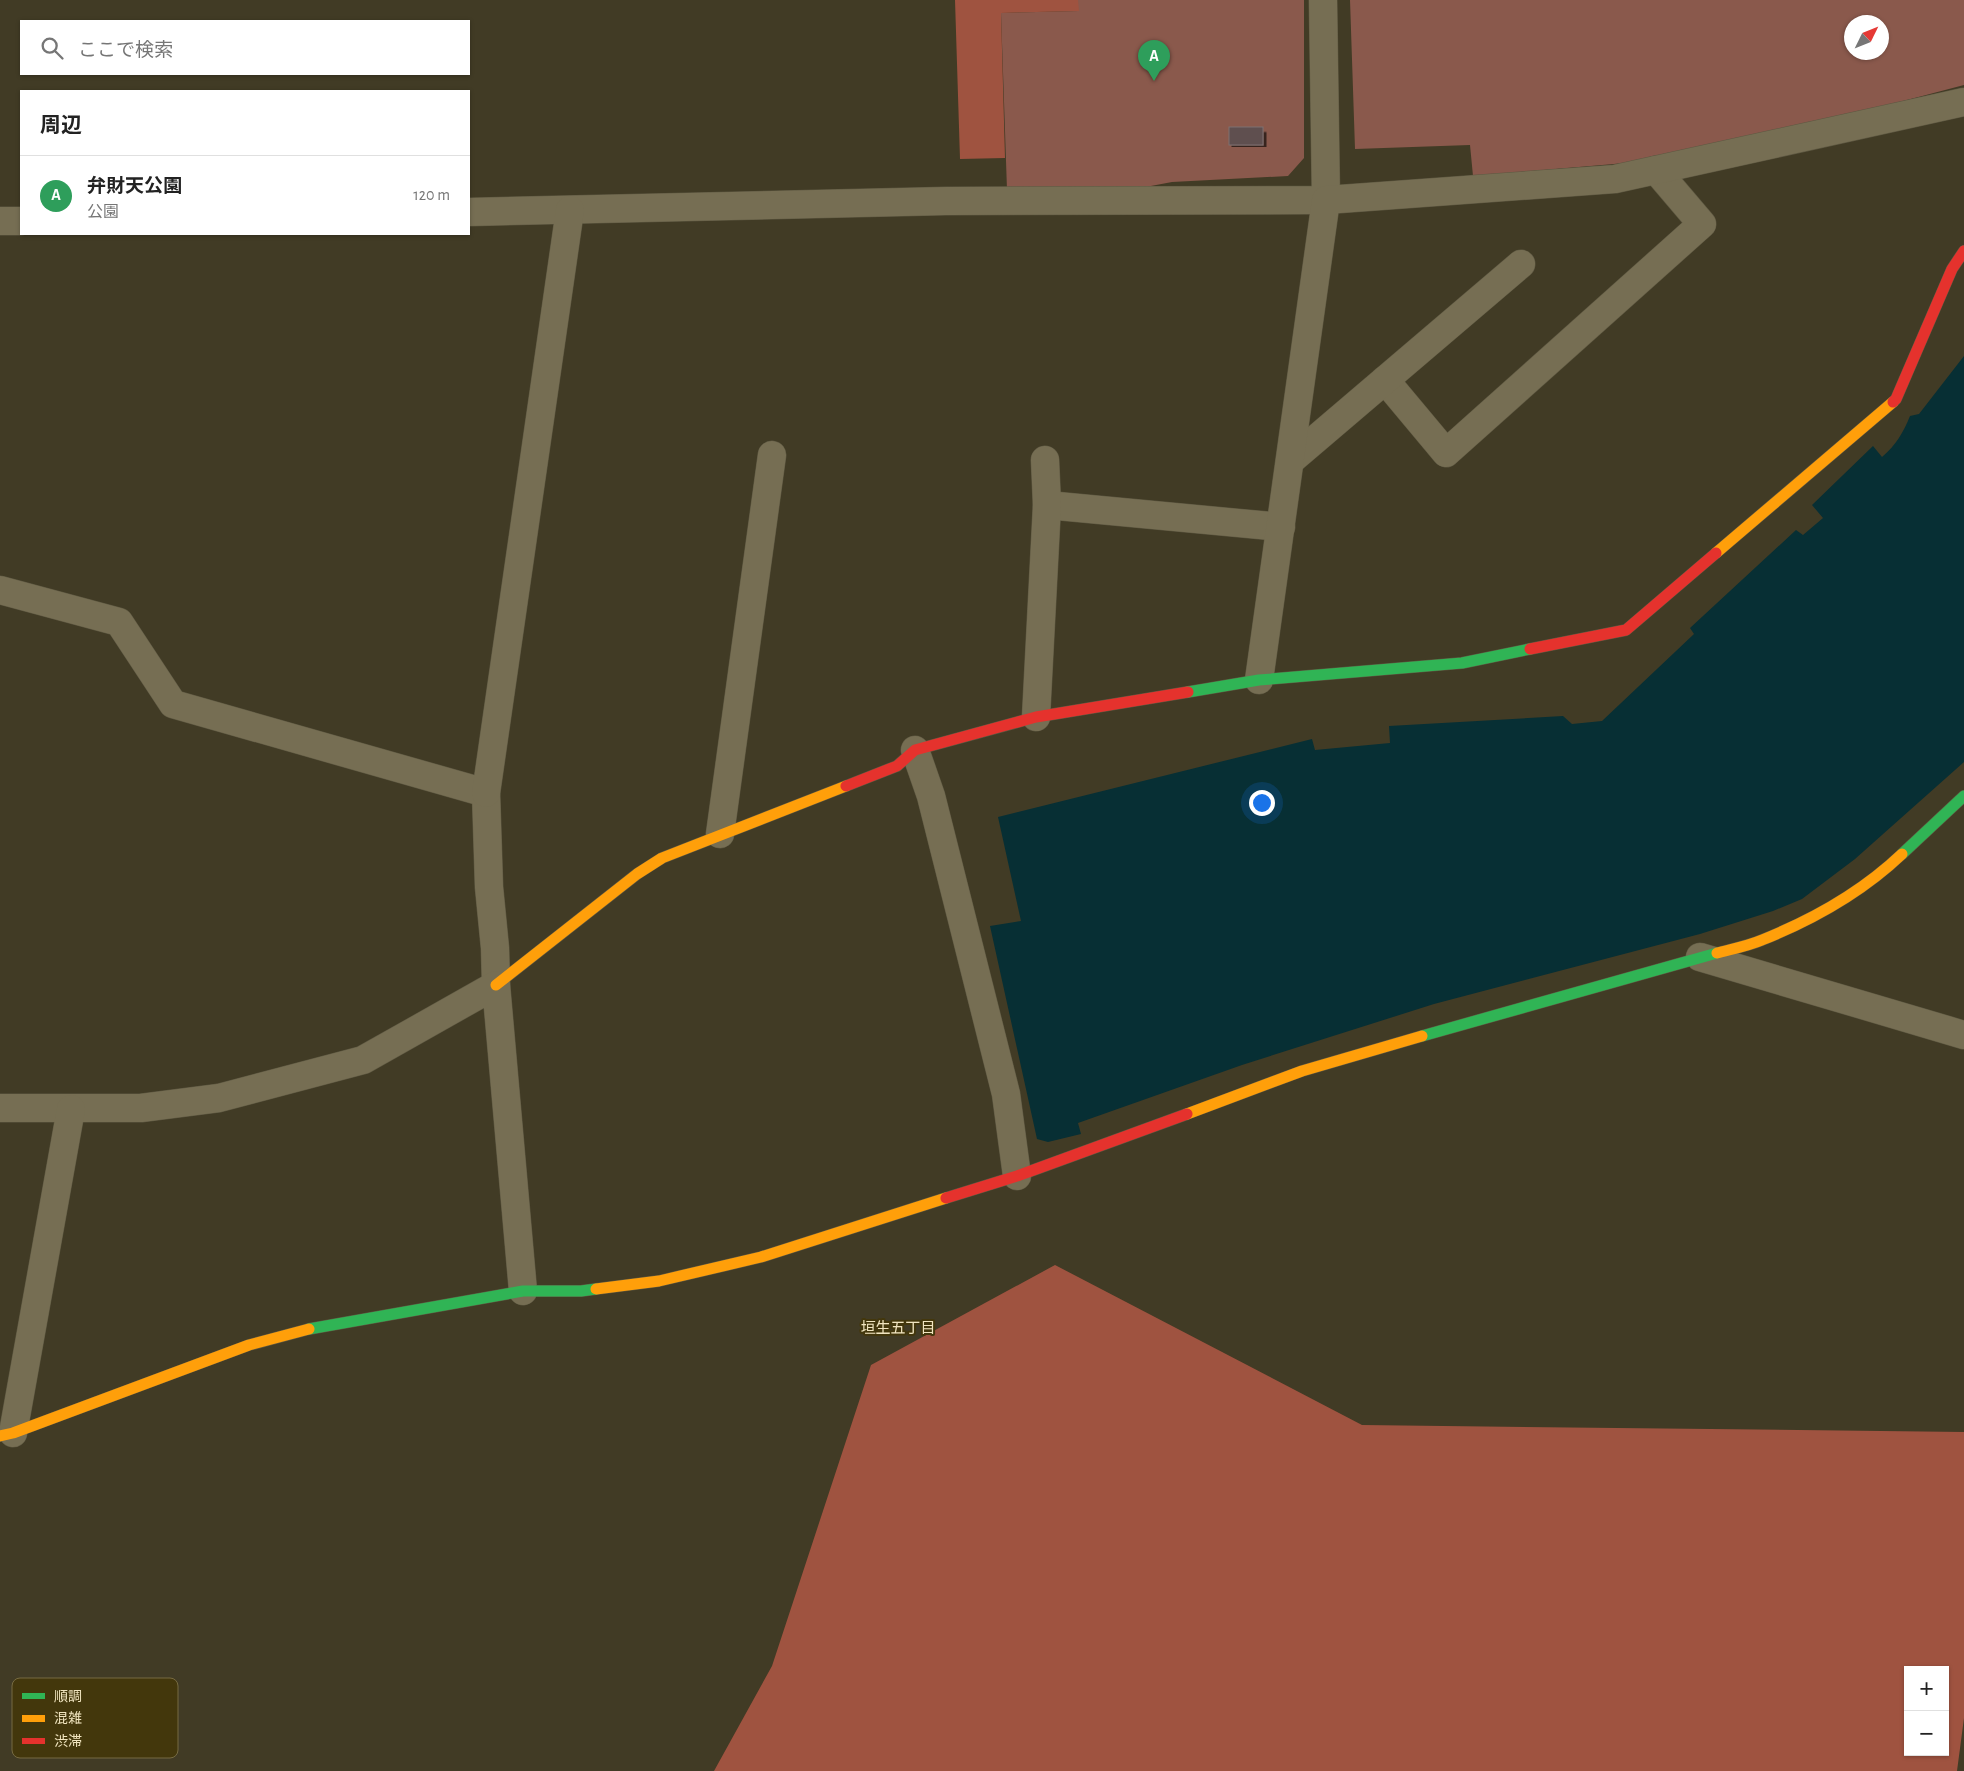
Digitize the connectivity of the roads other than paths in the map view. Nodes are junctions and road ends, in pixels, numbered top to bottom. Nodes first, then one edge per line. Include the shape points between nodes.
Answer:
1 (1323, 0) edge
2 (1964, 102) edge
3 (1656, 170) junction
4 (1326, 200) junction
5 (570, 210) junction
6 (470, 212) edge
7 (0, 221) edge
8 (20, 221) edge
9 (1964, 251) edge
10 (1521, 264) dead end
11 (1385, 380) junction
12 (772, 455) dead end
13 (1045, 460) dead end
14 (1290, 461) junction
15 (1047, 505) junction
16 (1281, 528) junction
17 (0, 590) edge
18 (1259, 680) junction
19 (1036, 717) junction
20 (916, 750) junction
21 (486, 792) junction
22 (1964, 796) edge
23 (720, 834) junction
24 (1700, 957) junction
25 (496, 985) junction
26 (1964, 1035) edge
27 (0, 1108) edge
28 (71, 1110) junction
29 (1018, 1176) junction
30 (523, 1290) junction
31 (6, 1435) edge

1 - 4 street
2 - 3 street
3 - 4 street via 1615,178
3 - 11 street via 1702,224 1446,453
4 - 5 street via 946,201
4 - 14 street
5 - 6 street
5 - 21 street
7 - 8 street
9 - 18 street via 1952,269 1896,399 1626,630 1462,663
10 - 11 street
11 - 14 street
12 - 23 street
13 - 15 street
14 - 16 street
15 - 16 street
15 - 19 street
16 - 18 street
17 - 21 street via 119,622 173,704
18 - 19 street
19 - 20 street
20 - 23 street via 897,766
20 - 29 street via 931,796 1006,1094
21 - 25 street
22 - 24 street via 1898,857 1818,914 1760,941
23 - 25 street via 662,858 637,874
24 - 26 street
24 - 29 street via 1302,1071
25 - 28 street via 363,1060 218,1098 141,1108
25 - 30 street
27 - 28 street
28 - 31 street
29 - 30 street via 761,1257 668,1279 580,1291
30 - 31 street via 318,1327 249,1346

